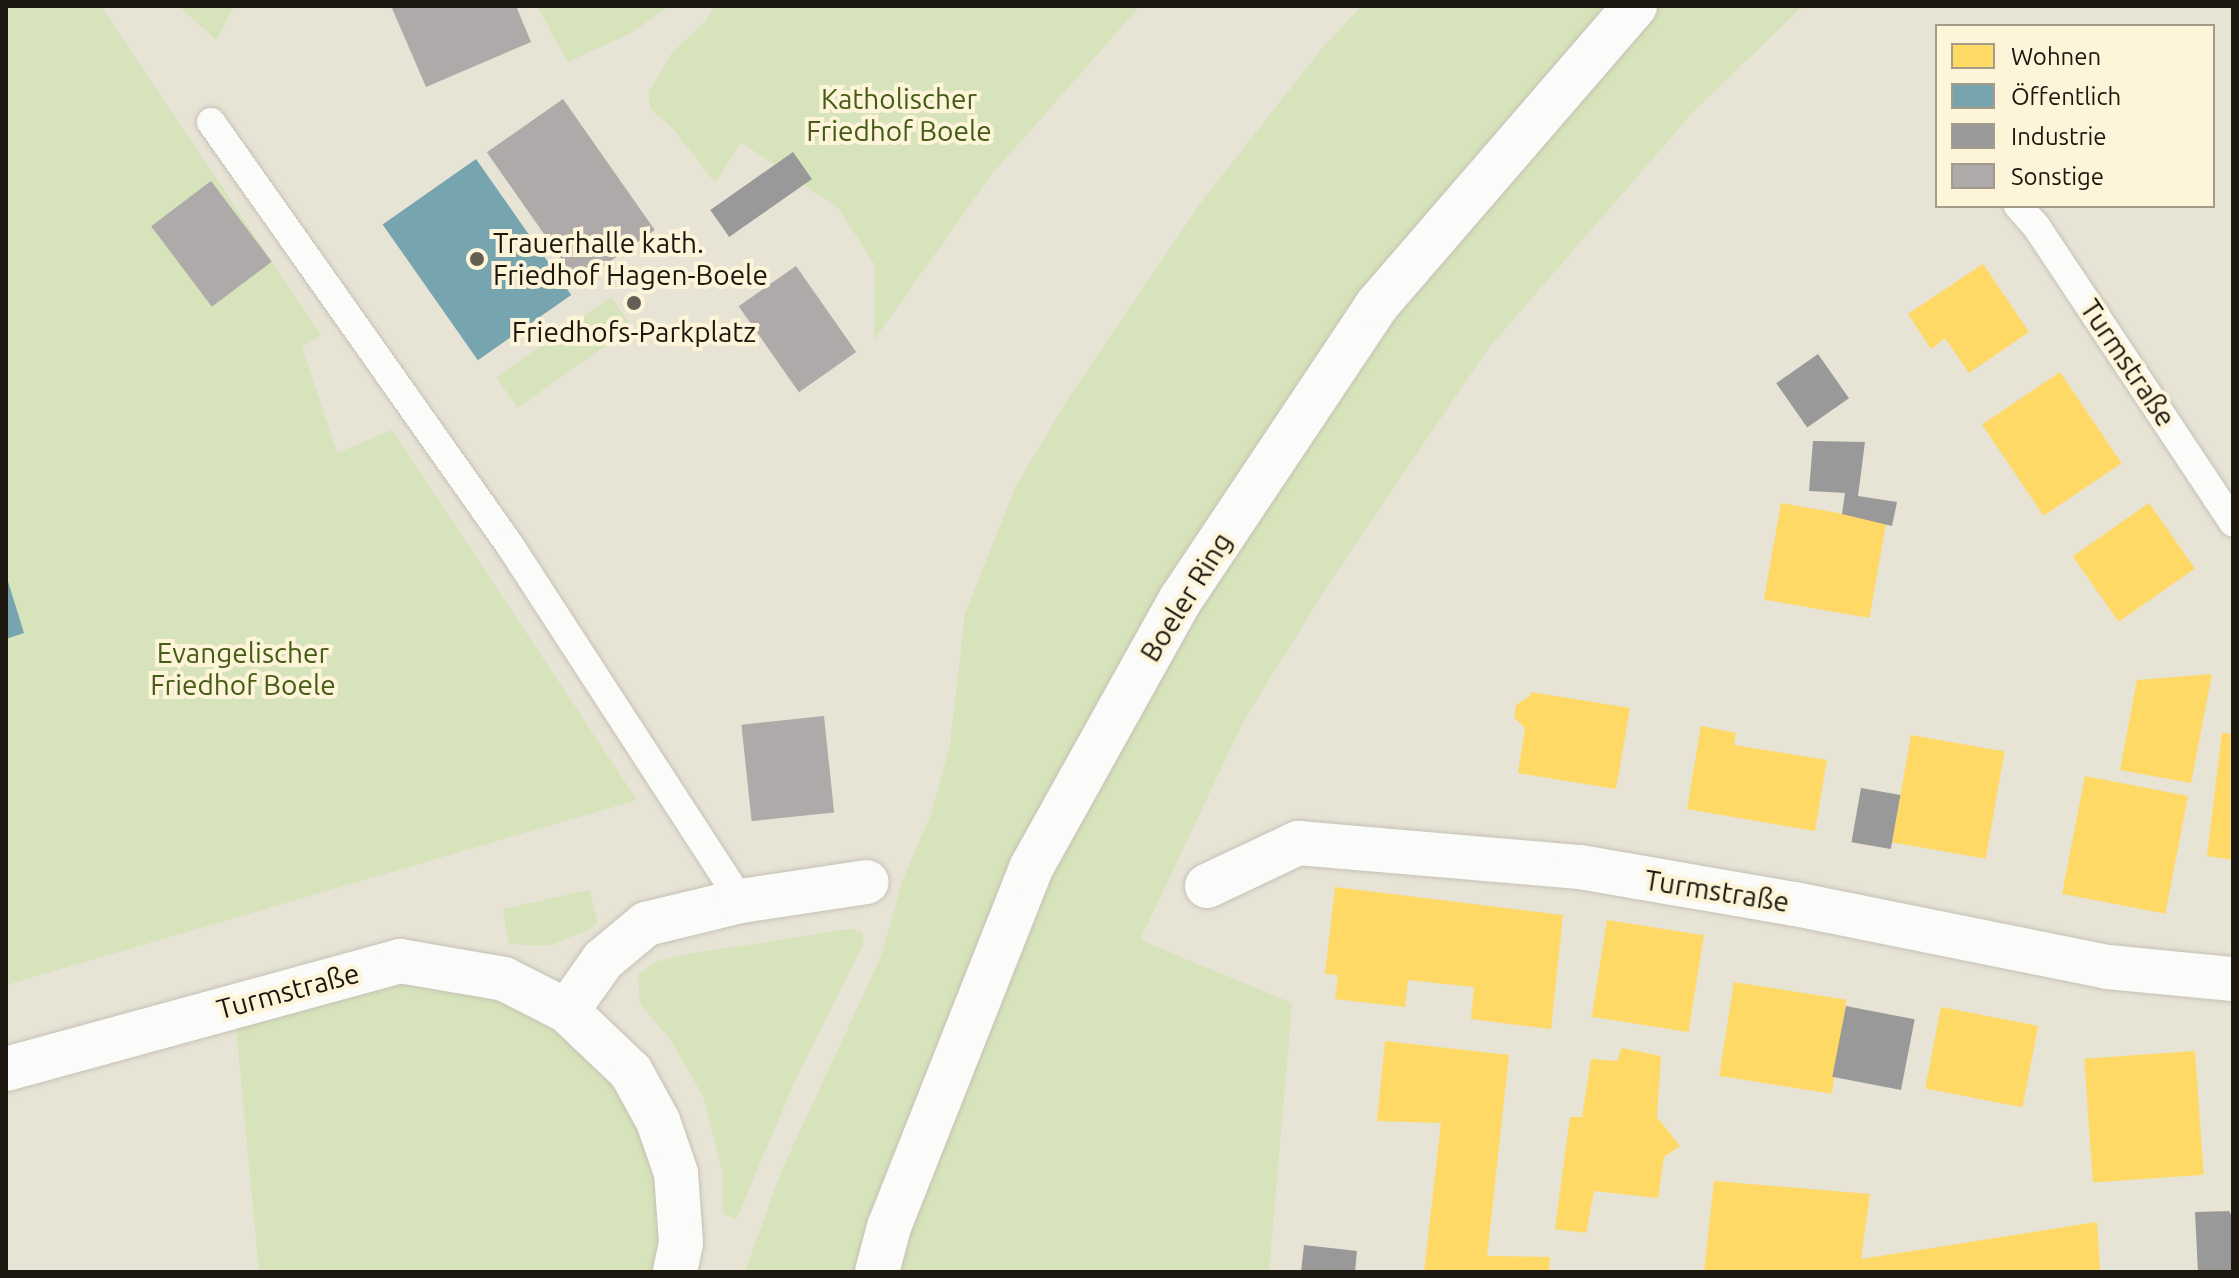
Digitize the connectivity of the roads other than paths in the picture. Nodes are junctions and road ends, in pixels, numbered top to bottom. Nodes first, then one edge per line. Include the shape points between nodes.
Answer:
1 (1635, 6) edge
2 (211, 122) dead end
3 (2011, 208) edge
4 (2233, 522) edge
5 (867, 882) dead end
6 (1207, 886) dead end
7 (741, 901) junction
8 (2233, 979) edge
9 (567, 1011) junction
10 (6, 1069) edge
11 (675, 1272) edge
12 (877, 1272) edge

1 - 12 street, Boeler Ring via 1377,305 1181,599 1031,868 889,1227
2 - 7 lane via 511,547
3 - 4 lane, Turmstraße via 2045,239
5 - 7 street
6 - 8 street, Turmstraße via 1298,843 1580,867 2108,967
7 - 9 street via 646,924 603,960
9 - 10 street, Turmstraße via 504,979 400,961
9 - 11 street, Turmstraße via 631,1072 658,1121 676,1173 681,1243

